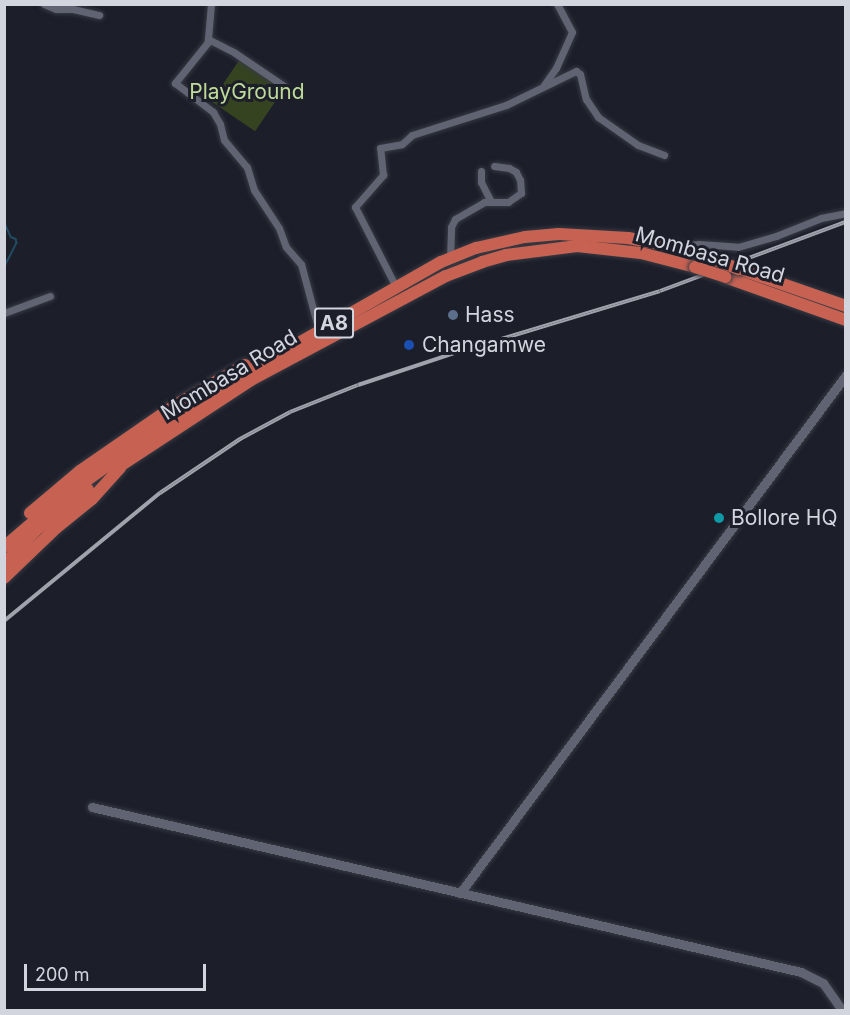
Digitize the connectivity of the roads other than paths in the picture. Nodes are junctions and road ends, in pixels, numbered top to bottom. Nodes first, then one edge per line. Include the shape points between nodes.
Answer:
1 (44, 4) edge
2 (211, 4) edge
3 (556, 4) edge
4 (73, 7) edge
5 (99, 15) dead end
6 (208, 39) junction
7 (284, 86) dead end
8 (543, 88) junction
9 (664, 155) dead end
10 (494, 165) dead end
11 (481, 171) dead end
12 (490, 200) junction
13 (846, 213) edge
14 (676, 247) junction
15 (450, 259) junction
16 (396, 287) junction
17 (50, 296) dead end
18 (846, 306) edge
19 (4, 313) edge
20 (846, 320) edge
21 (319, 331) junction
22 (300, 342) junction
23 (846, 375) edge
24 (123, 464) junction
25 (4, 536) edge
26 (4, 547) edge
27 (4, 564) edge
28 (4, 578) edge
29 (92, 807) dead end
30 (460, 893) junction
31 (842, 1011) edge

1 - 4 street via 61,10
2 - 6 street
3 - 8 street via 572,32
4 - 5 street
6 - 7 street
6 - 21 street via 175,83 213,112 224,140 247,166 254,190 279,228 286,247 301,264
8 - 9 street via 561,76 579,72 586,99 598,117 638,145
8 - 16 street via 506,105 412,135 402,144 378,149 383,176 355,207
10 - 12 street via 516,172 522,186 521,193 508,202
11 - 12 street via 481,182
12 - 15 street via 452,223
13 - 14 street via 738,247
14 - 15 highway, Mombasa Road / A8 via 598,234 559,234 496,244
14 - 18 highway, Mombasa Road / A8, bridge
15 - 16 highway, Mombasa Road / A8
16 - 21 highway, Mombasa Road / A8
17 - 19 street
20 - 24 highway, Mombasa Road / A8, bridge via 695,267 641,253 577,246 506,255 447,276 251,380
21 - 22 highway, Mombasa Road / A8
22 - 25 highway via 263,356 174,406 80,471
22 - 26 highway, Mombasa Road / A8 via 164,425 54,504
23 - 30 street
24 - 27 highway, Mombasa Road / A8 via 36,530
24 - 28 highway via 92,499
29 - 30 street
30 - 31 street via 801,972 823,983

